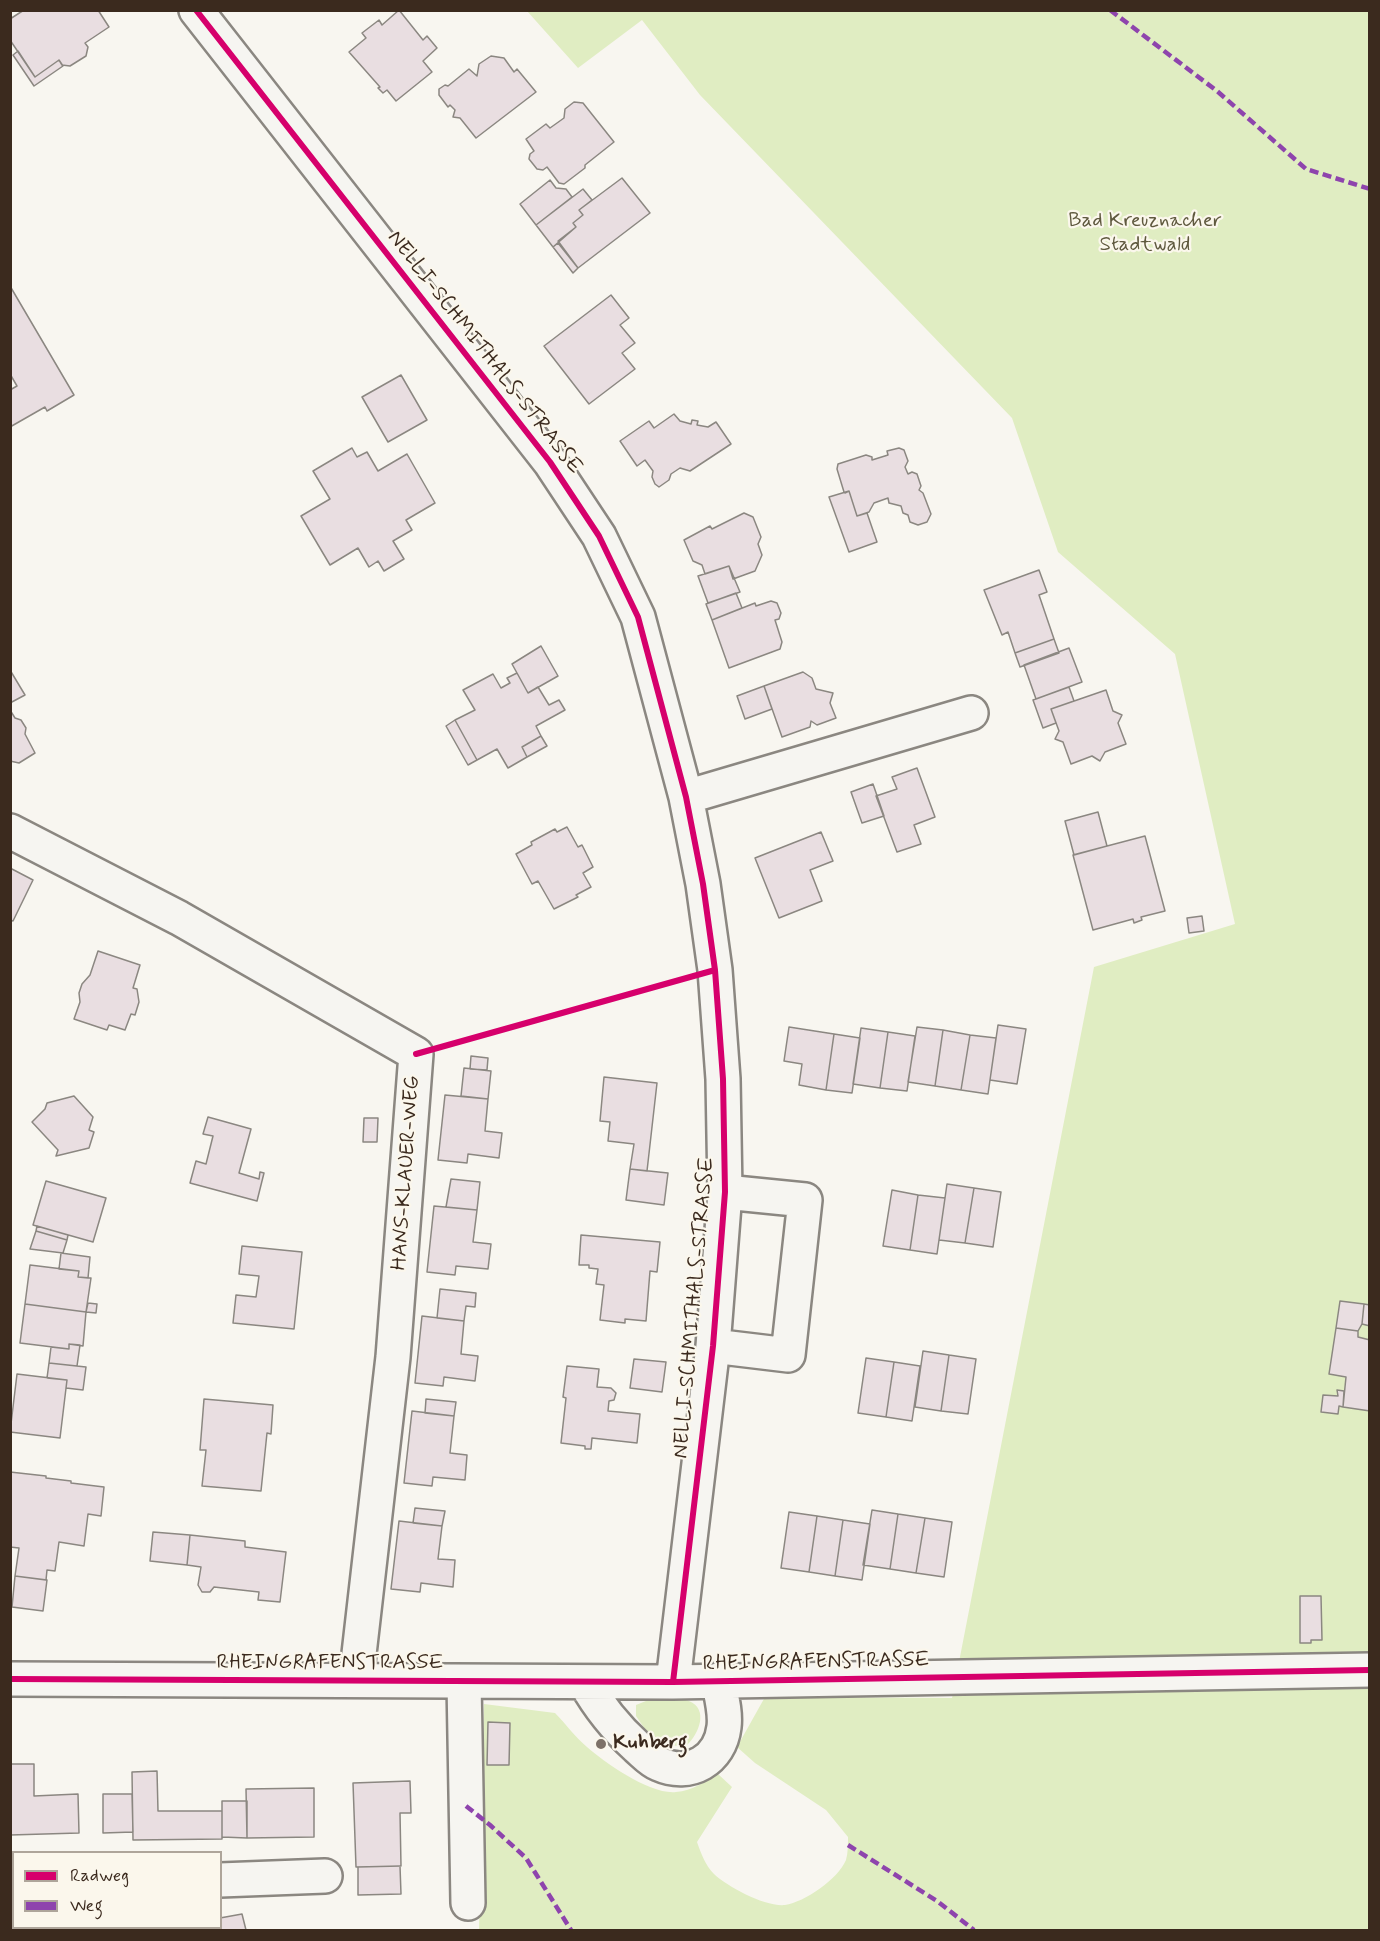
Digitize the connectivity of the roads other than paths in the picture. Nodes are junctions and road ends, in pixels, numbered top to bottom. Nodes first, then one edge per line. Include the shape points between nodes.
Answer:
1 (196, 10) edge
2 (971, 713) dead end
3 (686, 797) junction
4 (10, 831) edge
5 (725, 1192) junction
6 (713, 1346) junction
7 (1370, 1670) edge
8 (10, 1679) edge
9 (356, 1680) junction
10 (718, 1680) junction
11 (464, 1682) junction
12 (673, 1682) junction
13 (585, 1683) junction
14 (325, 1876) dead end
15 (222, 1880) edge
16 (468, 1903) dead end

1 - 3 street, NELLI-SCHMITHALS-STRASSE via 550,462 599,536 638,617
2 - 3 street
3 - 5 street, NELLI-SCHMITHALS-STRASSE via 715,970 723,1079
4 - 9 street, HANS-KLAUER-WEG via 179,918 416,1054 393,1357
5 - 6 street, NELLI-SCHMITHALS-STRASSE
5 - 6 street via 805,1200 788,1354
6 - 12 street, NELLI-SCHMITHALS-STRASSE
7 - 10 street, RHEINGRAFENSTRASSE
8 - 9 street, RHEINGRAFENSTRASSE
9 - 11 street, RHEINGRAFENSTRASSE
10 - 12 street, RHEINGRAFENSTRASSE
10 - 13 street via 722,1737 709,1758 693,1768 659,1764 647,1756 614,1725
11 - 13 street, RHEINGRAFENSTRASSE
11 - 16 street
12 - 13 street, RHEINGRAFENSTRASSE
14 - 15 street

